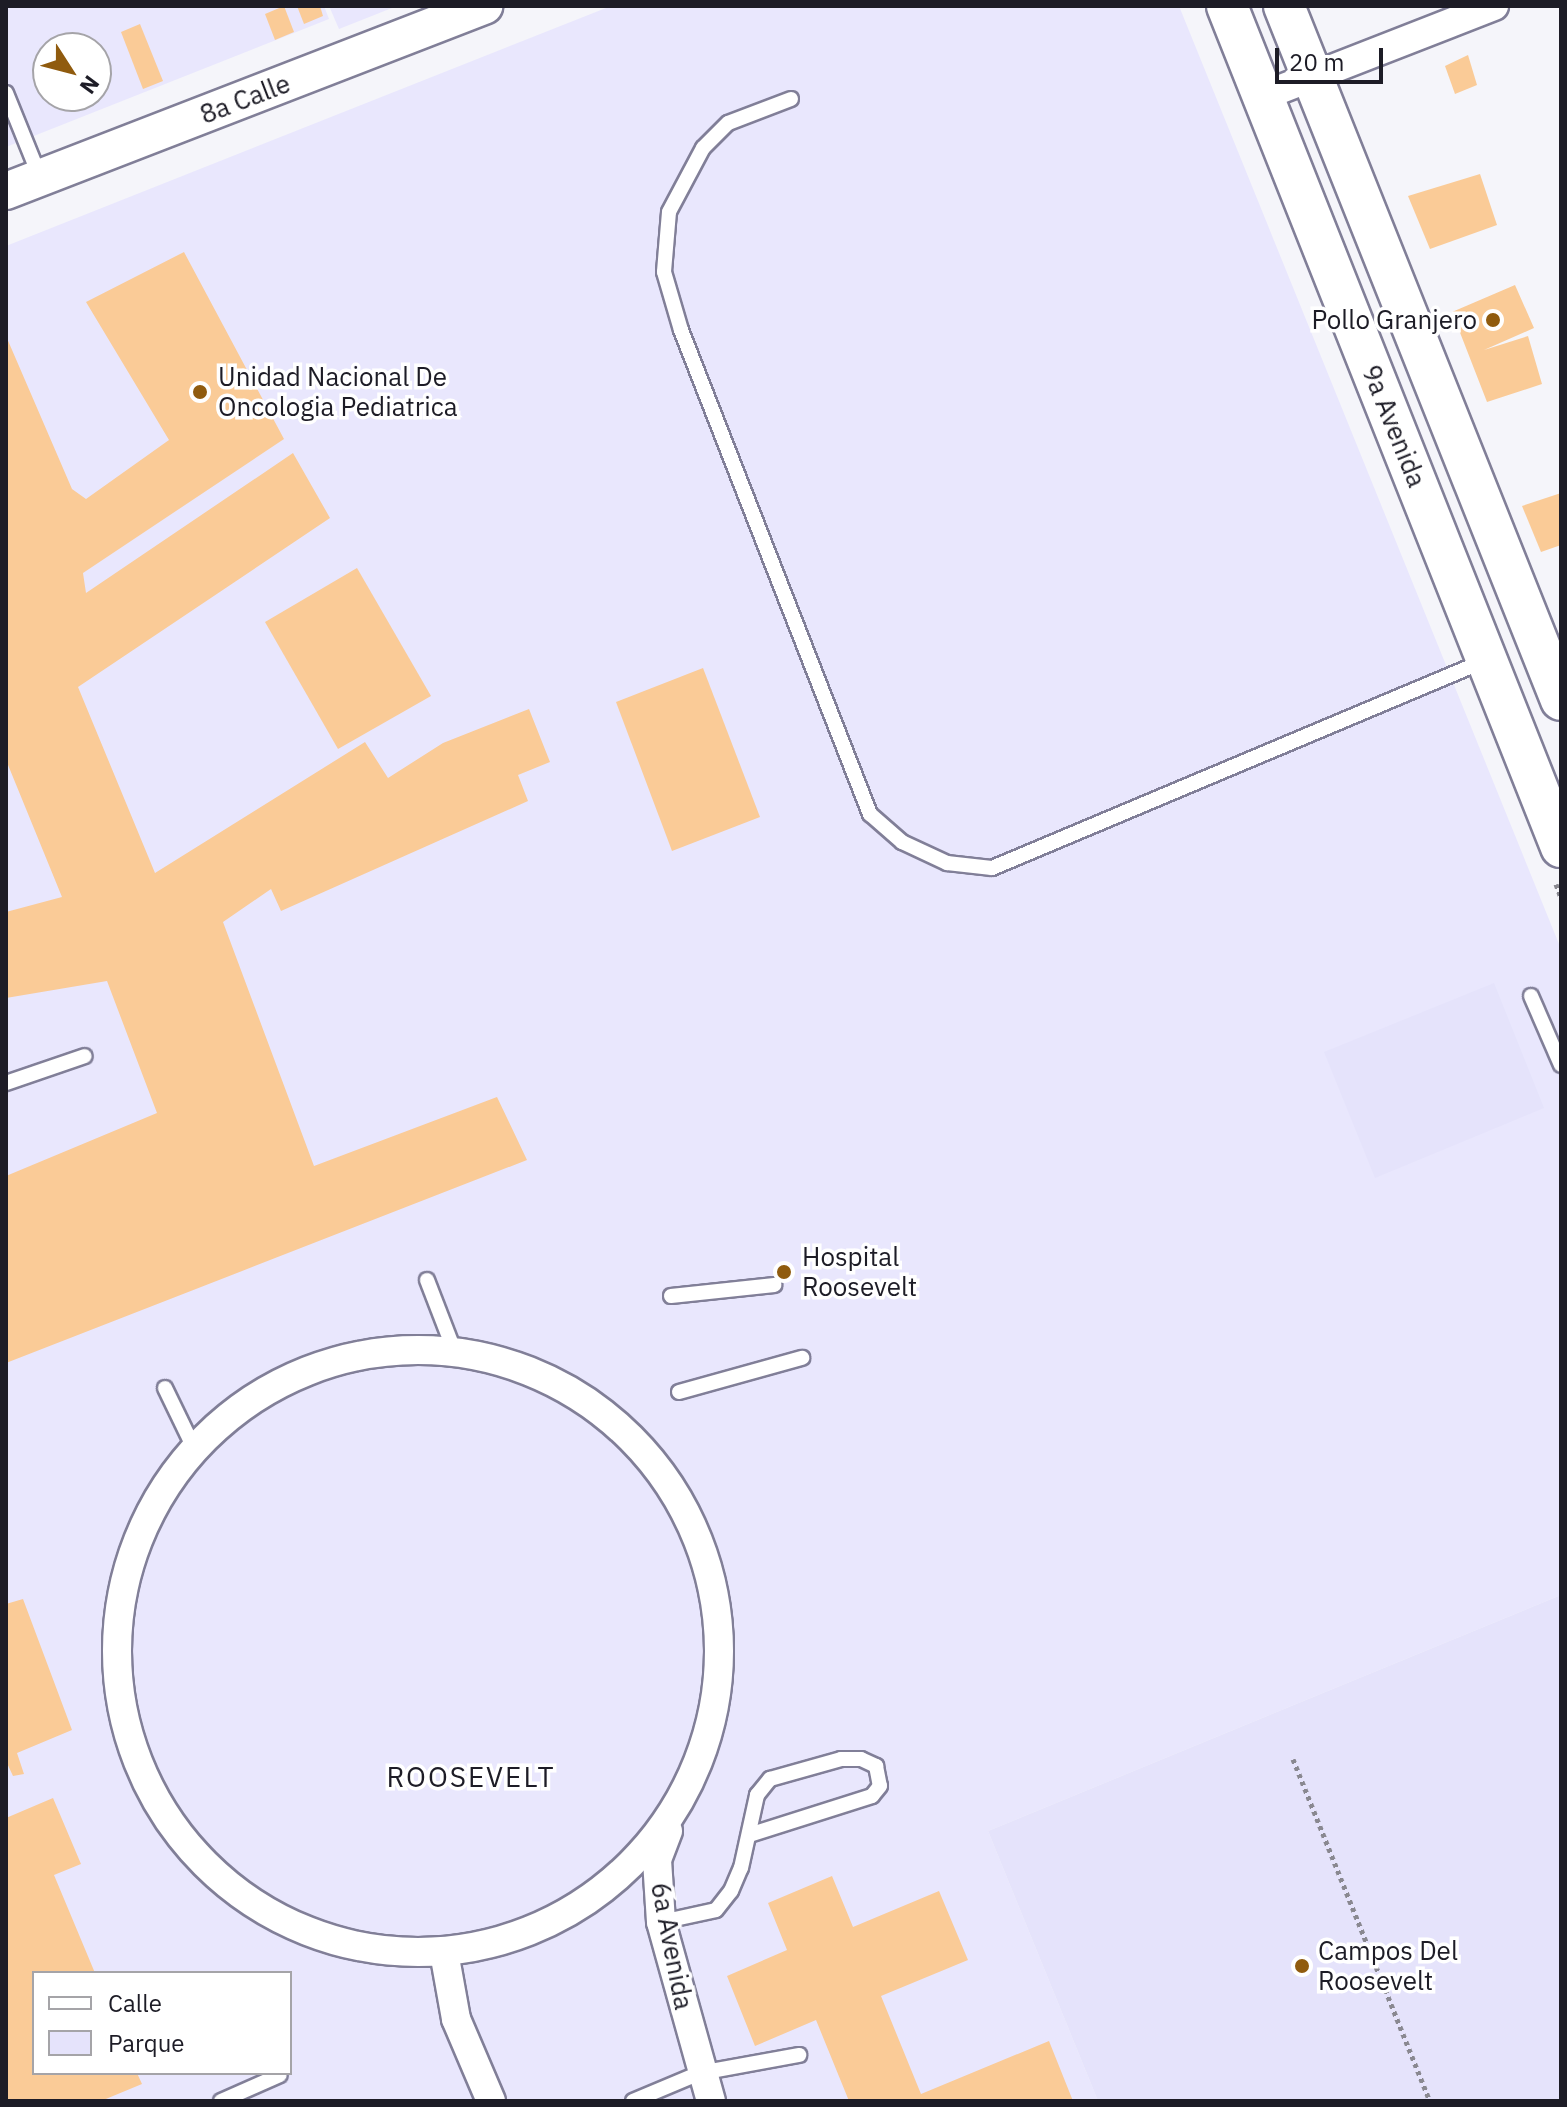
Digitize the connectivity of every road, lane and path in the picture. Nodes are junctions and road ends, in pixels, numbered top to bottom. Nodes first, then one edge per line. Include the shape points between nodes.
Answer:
1 (484, 6) edge
2 (1227, 6) edge
3 (1284, 6) edge
4 (1494, 6) edge
5 (1312, 77) junction
6 (6, 93) edge
7 (1263, 96) junction
8 (791, 99) dead end
9 (40, 178) junction
10 (6, 191) edge
11 (1487, 660) junction
12 (1561, 700) edge
13 (1561, 847) edge
14 (1531, 996) dead end
15 (85, 1056) dead end
16 (1561, 1065) edge
17 (6, 1083) edge
18 (427, 1280) dead end
19 (774, 1285) dead end
20 (671, 1296) dead end
21 (454, 1350) junction
22 (802, 1358) dead end
23 (165, 1388) dead end
24 (679, 1392) dead end
25 (194, 1448) junction
26 (1293, 1759) dead end
27 (684, 1793) junction
28 (749, 1835) junction
29 (661, 1922) junction
30 (444, 1952) junction
31 (799, 2055) dead end
32 (700, 2073) junction
33 (280, 2075) dead end
34 (221, 2101) edge
35 (491, 2101) edge
36 (633, 2101) edge
37 (711, 2101) edge
38 (1430, 2101) edge

1 - 9 street, 8a Calle
2 - 7 main road, 9a Avenida
3 - 5 main road, 9a Avenida
4 - 5 street
5 - 7 street
5 - 12 main road, 9a Avenida
6 - 9 lane
7 - 11 main road, 9a Avenida
8 - 11 lane via 728,123 703,148 669,212 664,272 681,330 870,814 902,842 947,863 992,868
9 - 10 street, 8a Calle
11 - 13 main road, 9a Avenida
14 - 16 lane
15 - 17 lane
18 - 21 lane
19 - 20 lane
21 - 25 street via 382,1351 313,1368 249,1401
21 - 27 street via 524,1367 588,1400 642,1447 684,1505 716,1598 720,1664 709,1731
22 - 24 lane
23 - 25 lane
25 - 30 street via 152,1508 126,1575 115,1646 123,1718 147,1786 185,1846 238,1895 301,1931 370,1950
26 - 38 path
27 - 29 street, 6a Avenida via 657,1860
27 - 30 street via 641,1854 584,1903 517,1937
28 - 28 lane via 757,1795 770,1779 841,1759 876,1766 880,1786 872,1796
28 - 29 lane via 741,1868 716,1910
29 - 32 street, 6a Avenida
30 - 35 street via 456,2019
31 - 32 lane
32 - 36 lane
32 - 37 street, 6a Avenida
33 - 34 lane

